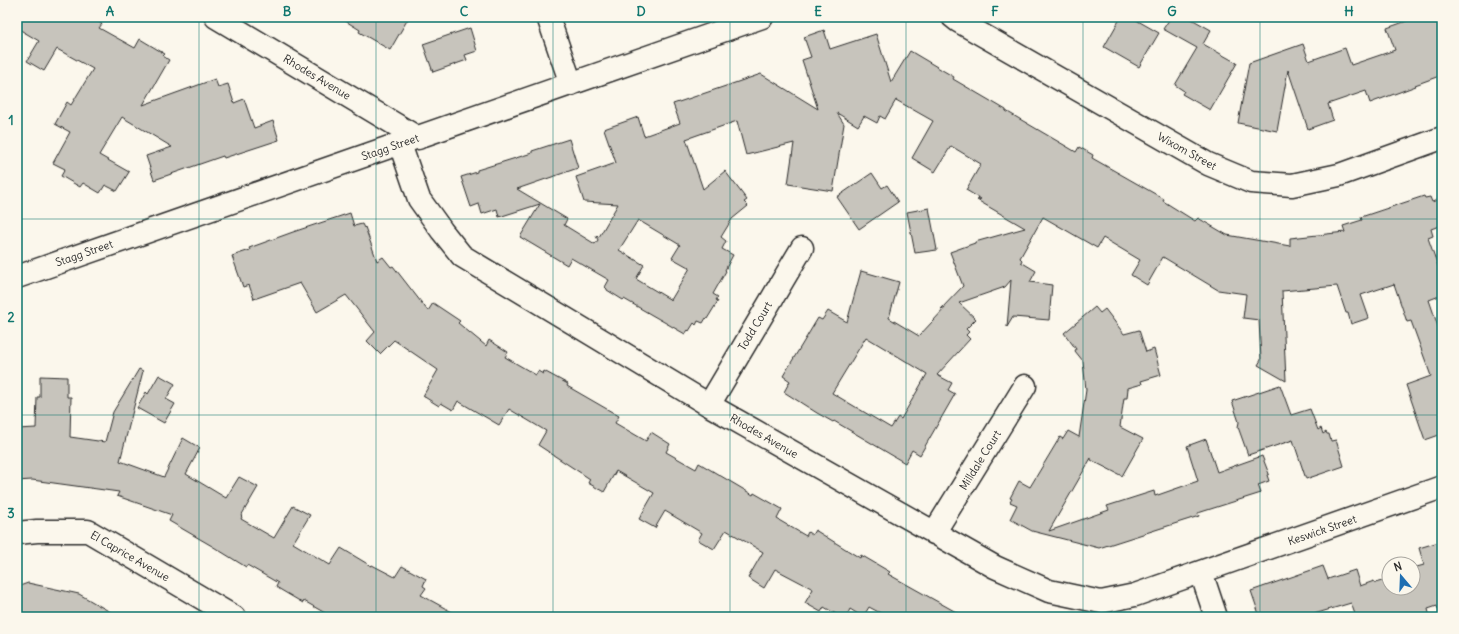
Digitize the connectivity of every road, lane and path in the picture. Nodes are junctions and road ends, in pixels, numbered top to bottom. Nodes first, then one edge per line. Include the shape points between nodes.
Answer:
1 (216, 17) edge
2 (548, 17) edge
3 (762, 17) edge
4 (953, 17) edge
5 (570, 84) junction
6 (1442, 138) edge
7 (409, 141) junction
8 (802, 248) dead end
9 (17, 277) edge
10 (1025, 386) dead end
11 (709, 405) junction
12 (1442, 488) edge
13 (17, 533) edge
14 (934, 533) junction
15 (1201, 572) junction
16 (234, 617) edge
17 (1216, 617) edge

1 - 7 street, Rhodes Avenue
2 - 5 street
3 - 5 street, Stagg Street
4 - 6 street, Wixom Street via 1208,164 1251,182 1292,185 1339,175
5 - 7 street, Stagg Street
7 - 9 street, Stagg Street
7 - 11 street, Rhodes Avenue via 419,199 462,256
8 - 11 street, Todd Court
10 - 14 street, Milldale Court
11 - 14 street, Rhodes Avenue
12 - 15 street, Keswick Street
13 - 16 street, El Caprice Avenue via 88,531
14 - 15 street, Rhodes Avenue via 995,567 1049,591 1100,602 1135,595
15 - 17 street

